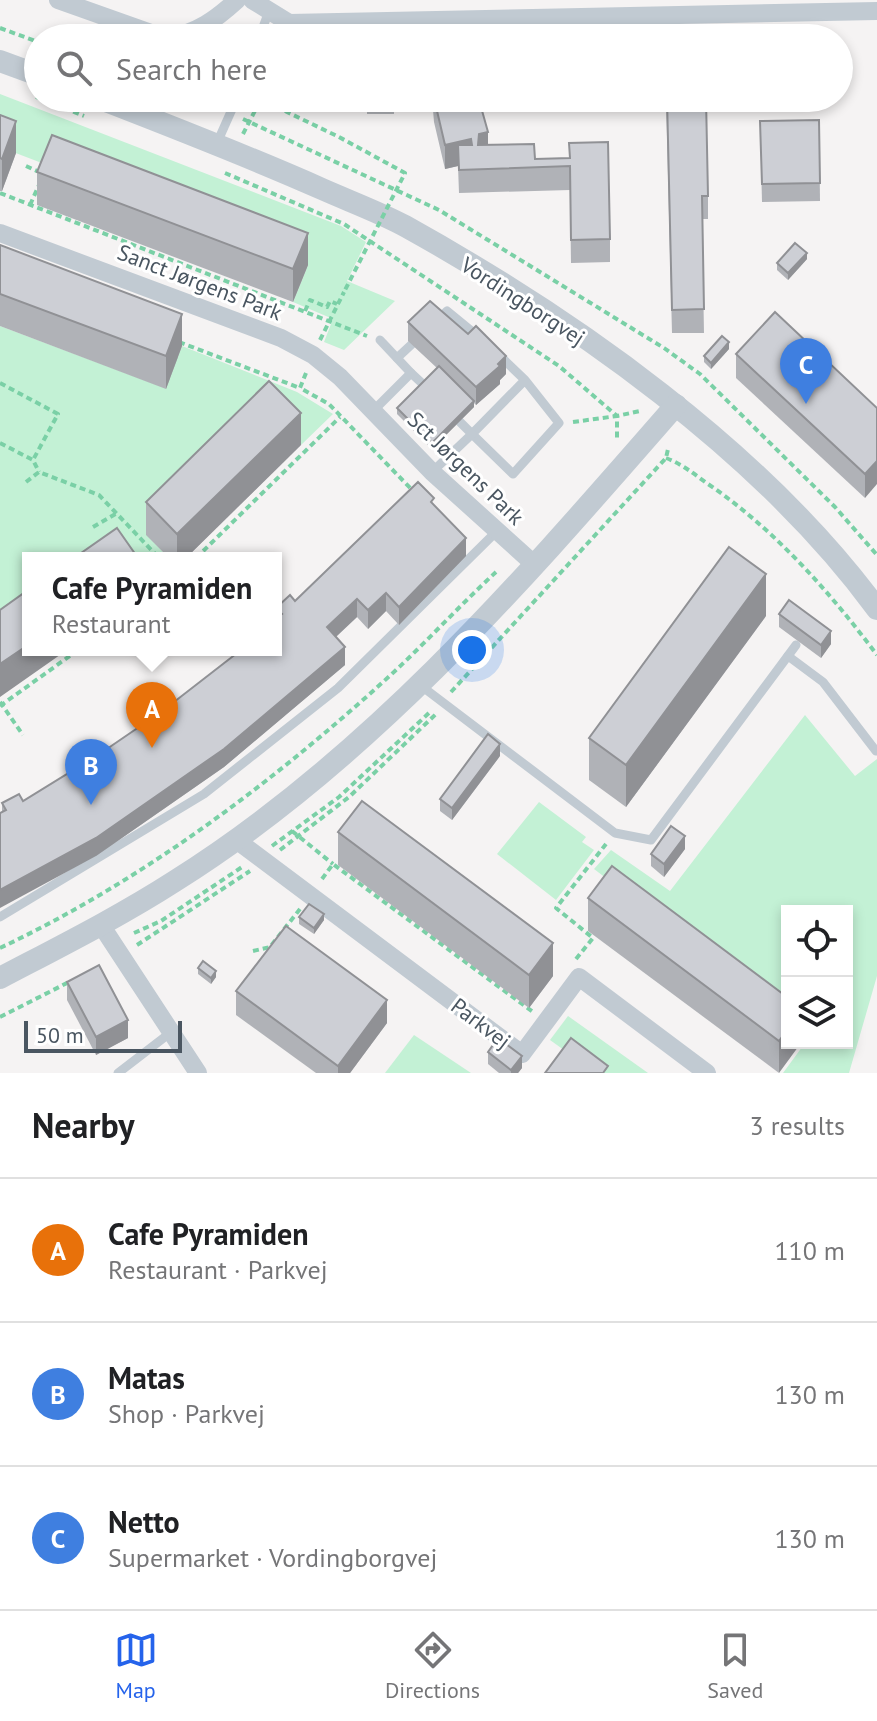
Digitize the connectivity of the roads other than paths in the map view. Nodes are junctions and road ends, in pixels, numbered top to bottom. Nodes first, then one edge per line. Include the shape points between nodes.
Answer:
1 (58, 0) edge
2 (237, 0) edge
3 (252, 0) edge
4 (453, 0) edge
5 (657, 8) edge
6 (269, 11) junction
7 (877, 11) edge
8 (452, 20) junction
9 (127, 24) edge
10 (210, 24) edge
11 (264, 24) edge
12 (0, 61) edge
13 (24, 78) edge
14 (107, 112) edge
15 (234, 112) edge
16 (225, 147) junction
17 (0, 233) edge
18 (434, 323) edge
19 (380, 340) road end
20 (412, 344) edge
21 (397, 358) junction
22 (411, 373) junction
23 (525, 380) junction
24 (425, 386) edge
25 (676, 405) junction
26 (370, 408) junction
27 (460, 422) edge
28 (472, 434) junction
29 (432, 472) junction
30 (496, 532) junction
31 (535, 565) junction
32 (877, 609) edge
33 (796, 645) dead end
34 (788, 656) junction
35 (420, 685) junction
36 (876, 751) edge
37 (235, 839) junction
38 (0, 917) edge
39 (101, 925) junction
40 (0, 978) edge
41 (170, 1033) junction
42 (118, 1073) edge
43 (198, 1073) edge
44 (707, 1073) edge

1 - 9 street
2 - 10 street
3 - 6 street
4 - 8 street
5 - 7 street
5 - 8 street
6 - 8 street via 289,23
6 - 11 lane
12 - 13 street
14 - 16 street, Vordingborgvej
15 - 16 lane
16 - 25 street, Vordingborgvej via 404,226 548,314
17 - 26 street, Sanct Jørgens Park via 281,338 313,355
18 - 23 lane via 447,311
19 - 21 lane
20 - 21 lane
21 - 22 lane
22 - 24 lane
22 - 26 lane
23 - 28 lane
23 - 28 lane via 559,423 513,474
25 - 31 street
25 - 32 street, Vordingborgvej via 783,500
26 - 29 street, Sct Jørgens Park
27 - 28 lane
28 - 29 lane
29 - 30 street, Sct Jørgens Park
30 - 31 street, Sct Jørgens Park
30 - 38 lane via 338,688 204,794
31 - 35 street
33 - 34 lane
34 - 35 lane via 651,840 615,833
34 - 36 lane via 823,682
35 - 37 street via 334,762
37 - 39 street
37 - 44 street, Parkvej via 522,1054 579,977
39 - 40 street
39 - 41 street
41 - 42 lane
41 - 43 street

